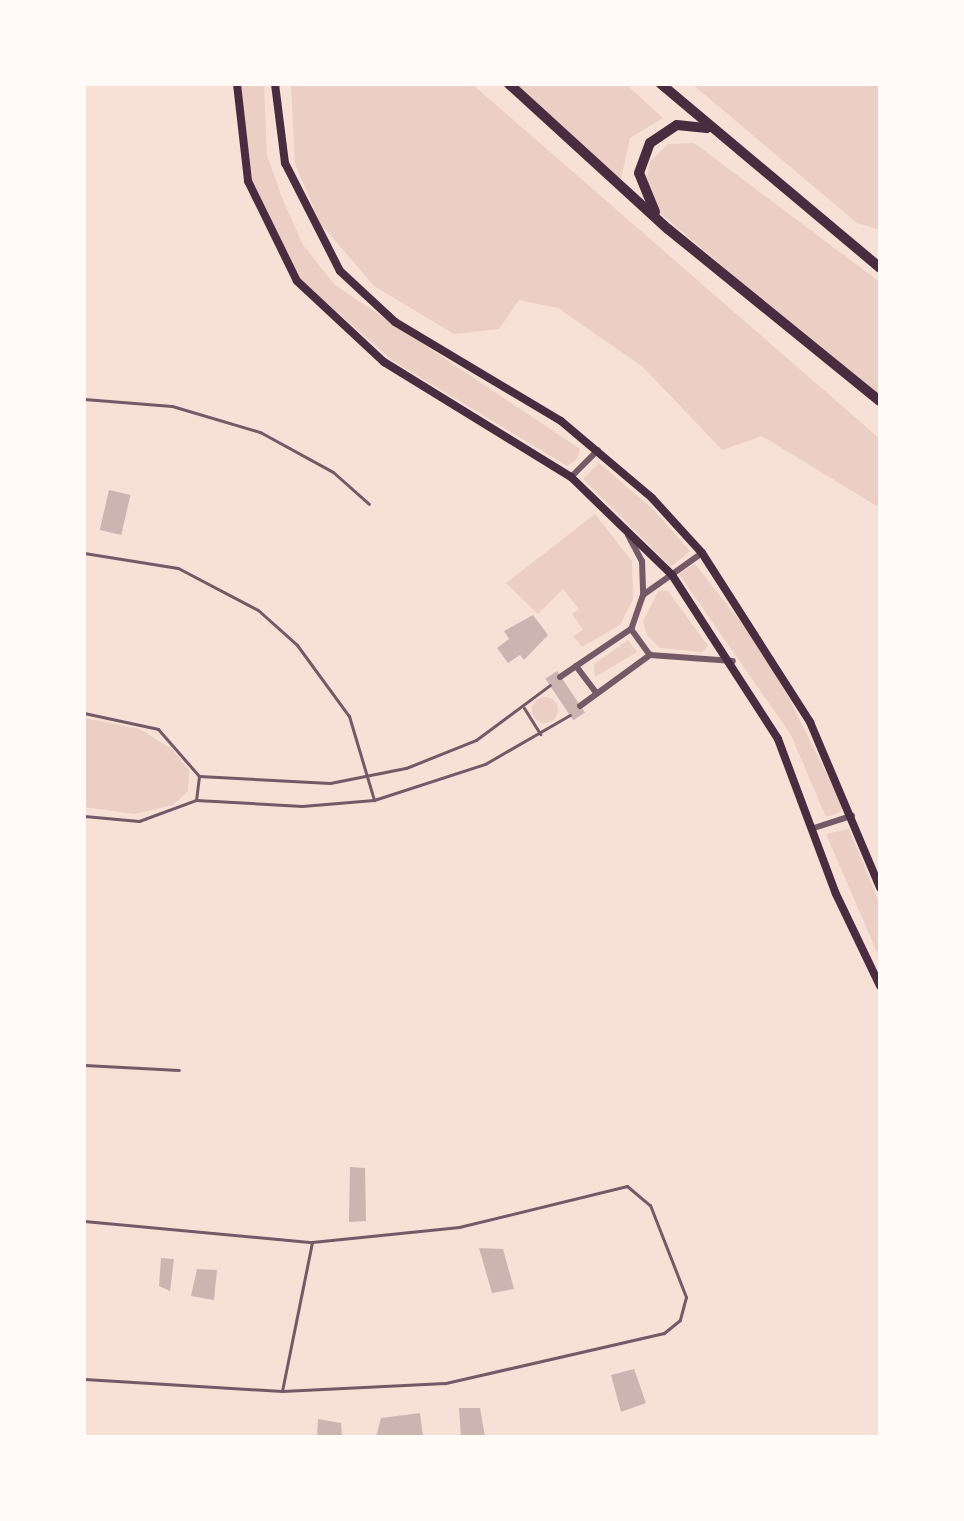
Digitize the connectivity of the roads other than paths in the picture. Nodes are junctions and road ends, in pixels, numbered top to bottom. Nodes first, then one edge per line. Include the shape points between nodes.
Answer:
1 (237, 84) edge
2 (275, 84) edge
3 (509, 84) edge
4 (661, 84) edge
5 (739, 150) junction
6 (668, 229) junction
7 (880, 268) edge
8 (84, 399) edge
9 (880, 401) edge
10 (598, 450) junction
11 (571, 477) junction
12 (369, 504) dead end
13 (625, 528) junction
14 (84, 553) edge
15 (702, 553) junction
16 (672, 575) junction
17 (643, 595) junction
18 (631, 629) junction
19 (650, 655) junction
20 (733, 661) junction
21 (576, 666) junction
22 (560, 677) dead end
23 (550, 685) dead end
24 (596, 693) junction
25 (580, 706) dead end
26 (524, 708) junction
27 (84, 713) edge
28 (570, 715) dead end
29 (541, 735) junction
30 (199, 776) junction
31 (371, 776) junction
32 (196, 800) junction
33 (374, 800) junction
34 (84, 816) edge
35 (852, 816) junction
36 (814, 828) junction
37 (880, 888) edge
38 (880, 986) edge
39 (84, 1065) edge
40 (179, 1070) dead end
41 (84, 1221) edge
42 (312, 1242) junction
43 (84, 1379) edge
44 (282, 1391) junction

1 - 11 main road via 248,181 297,281 384,362
2 - 10 main road via 285,163 340,271 395,322 485,371
3 - 6 highway
4 - 5 highway
5 - 6 highway via 693,123 650,143 641,189
5 - 7 highway
6 - 9 highway
8 - 12 lane via 172,406 260,432 333,472
10 - 11 street
10 - 15 main road
11 - 13 main road
13 - 16 main road
13 - 17 street via 642,561
14 - 31 lane via 178,568 258,610 327,680
15 - 16 street
15 - 35 main road via 765,642
16 - 17 street
16 - 20 main road
17 - 18 street
18 - 19 street
18 - 21 street
19 - 20 street
19 - 24 street
20 - 36 main road via 778,739
21 - 22 street
21 - 24 street
23 - 26 lane
24 - 25 street
26 - 29 lane
26 - 31 lane via 440,757
27 - 30 lane via 158,729
28 - 29 lane
29 - 33 lane via 456,775
30 - 31 lane via 286,784
30 - 32 lane
31 - 33 lane
32 - 33 lane via 302,806
32 - 34 lane via 139,821
35 - 36 street
35 - 37 main road
36 - 38 main road
39 - 40 lane
41 - 42 lane
42 - 44 lane
42 - 44 lane via 459,1227 627,1186 650,1205 686,1308 664,1333 543,1365 445,1383
43 - 44 lane

